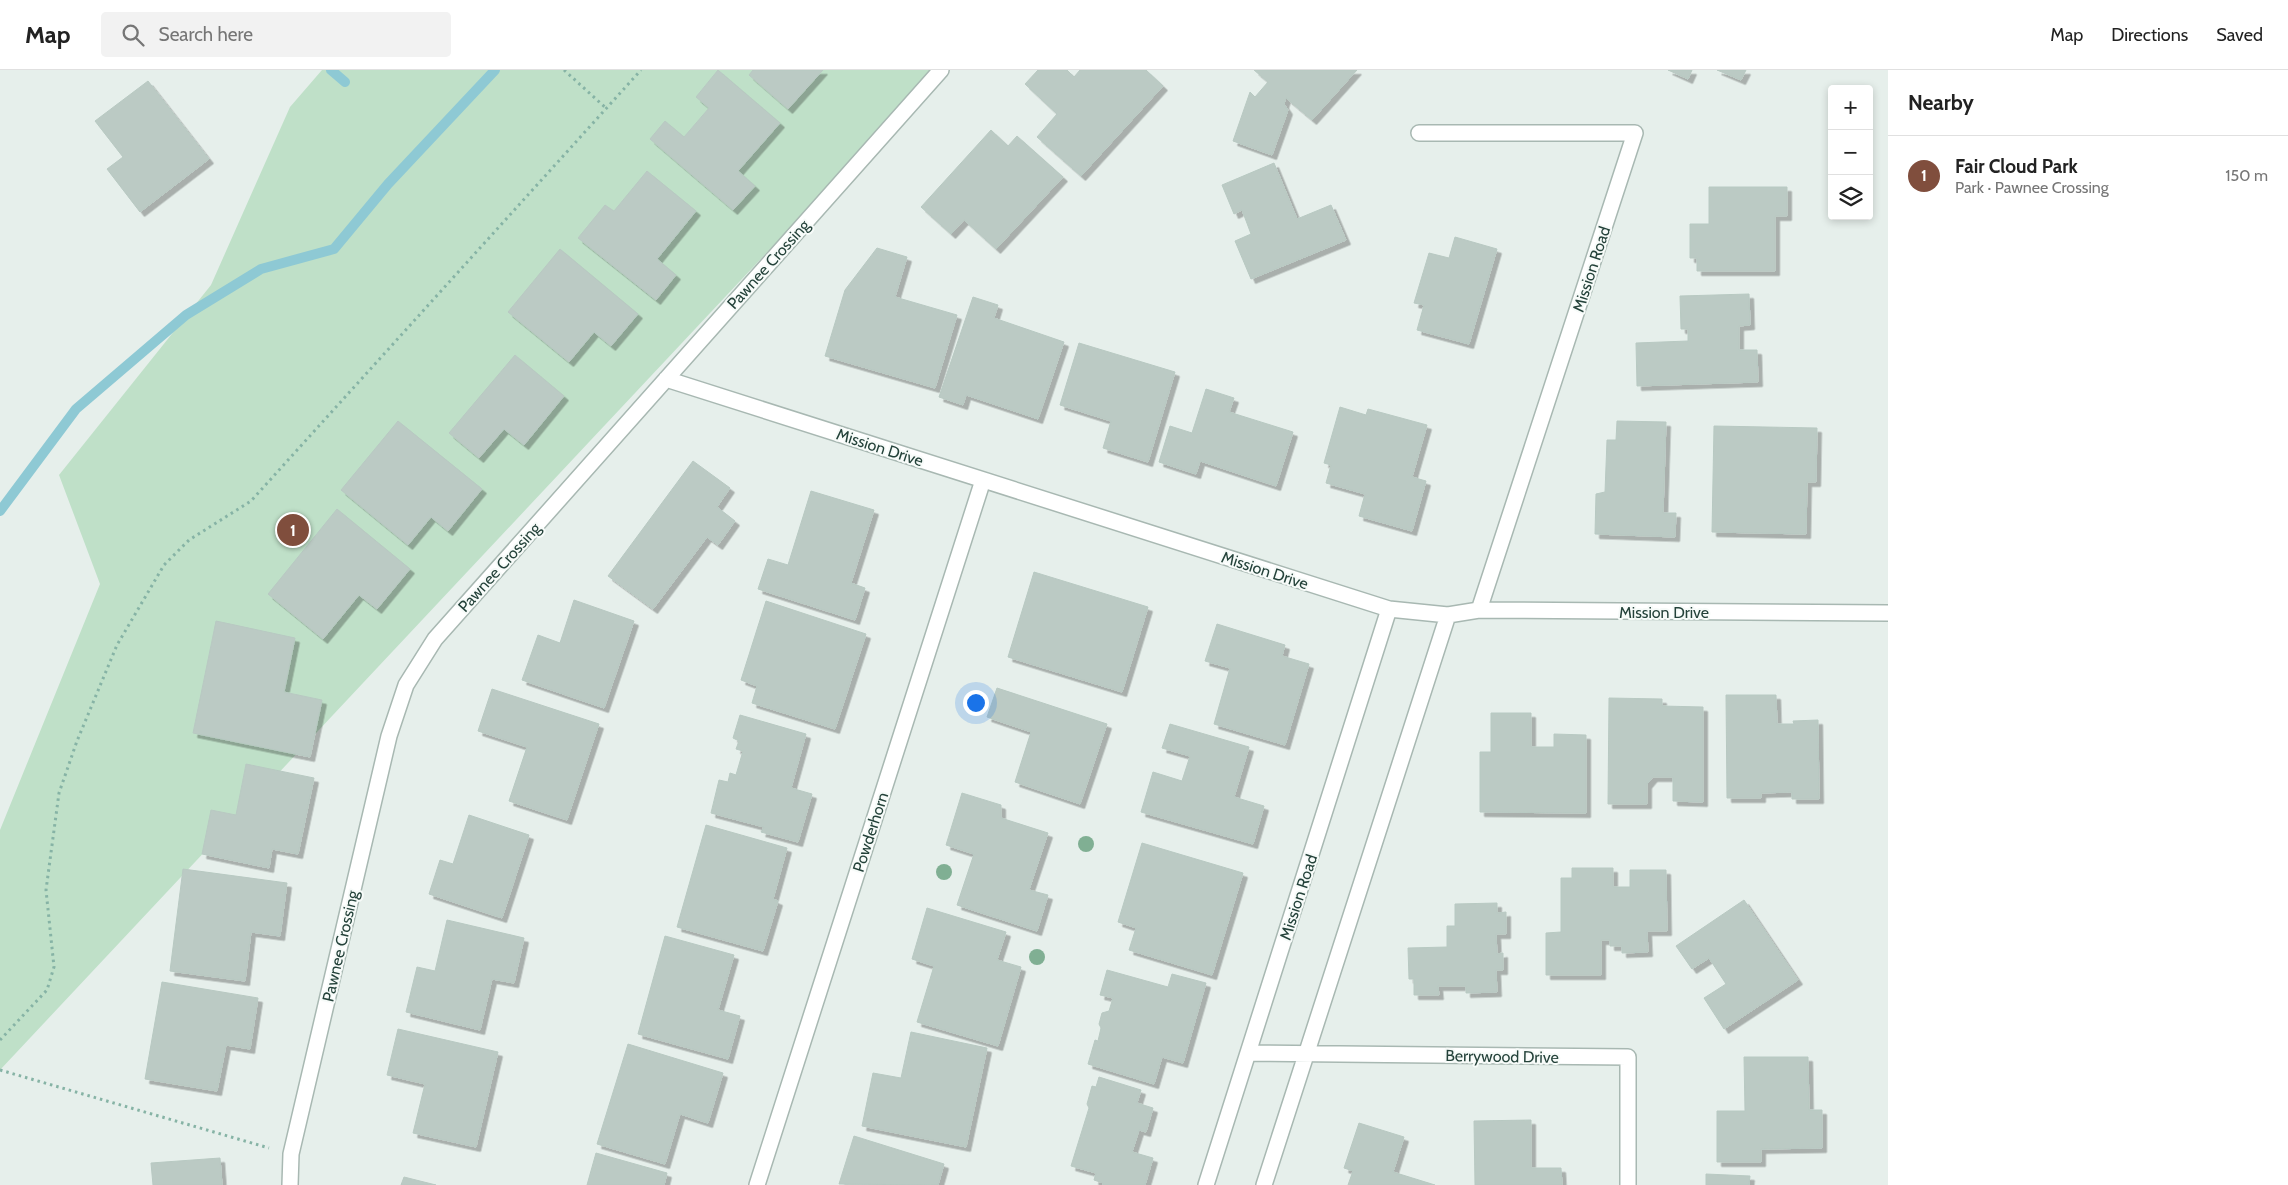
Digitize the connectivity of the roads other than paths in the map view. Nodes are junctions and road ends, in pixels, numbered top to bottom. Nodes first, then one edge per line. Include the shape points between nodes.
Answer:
1 (940, 70) edge
2 (1419, 134) dead end
3 (666, 378) junction
4 (983, 480) junction
5 (1389, 609) junction
6 (1479, 610) junction
7 (1888, 613) edge
8 (1448, 615) junction
9 (1248, 1053) junction
10 (1306, 1054) junction
11 (290, 1185) edge
12 (758, 1185) edge
13 (1206, 1185) edge
14 (1264, 1185) edge
15 (1628, 1185) edge

1 - 3 street, Pawnee Crossing
2 - 6 street, Mission Road via 1635,133
3 - 4 street, Mission Drive
3 - 11 street, Pawnee Crossing via 434,639 406,685 389,736 291,1154
4 - 5 street, Mission Drive
4 - 12 street, Powderhorn
5 - 8 street, Mission Drive
5 - 9 street, Mission Road
6 - 7 street, Mission Drive
6 - 8 street, Mission Drive
8 - 10 street
9 - 10 street, Berrywood Drive
9 - 13 street, Mission Road
10 - 14 street
10 - 15 street, Berrywood Drive via 1628,1057

